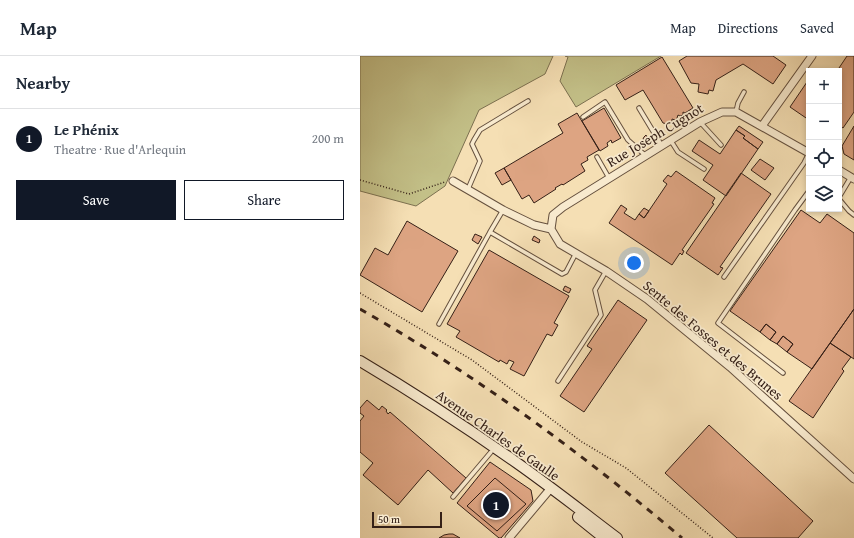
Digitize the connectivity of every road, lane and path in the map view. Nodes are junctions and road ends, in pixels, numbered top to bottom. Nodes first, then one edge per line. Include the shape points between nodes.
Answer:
1 (812, 56) edge
2 (744, 92) dead end
3 (528, 101) dead end
4 (639, 108) dead end
5 (736, 112) junction
6 (583, 117) dead end
7 (700, 122) junction
8 (762, 126) junction
9 (670, 140) junction
10 (721, 144) dead end
11 (662, 146) junction
12 (806, 151) edge
13 (646, 156) junction
14 (597, 158) dead end
15 (806, 159) edge
16 (704, 170) dead end
17 (842, 172) edge
18 (609, 178) junction
19 (852, 178) edge
20 (360, 180) edge
21 (453, 181) joint
22 (468, 189) junction
23 (842, 193) edge
24 (806, 195) edge
25 (842, 202) edge
26 (503, 210) junction
27 (854, 215) edge
28 (551, 229) junction
29 (490, 232) junction
30 (576, 253) junction
31 (606, 270) junction
32 (724, 277) dead end
33 (360, 293) edge
34 (439, 324) dead end
35 (360, 361) edge
36 (360, 368) edge
37 (783, 373) dead end
38 (558, 381) dead end
39 (491, 452) junction
40 (854, 478) edge
41 (549, 490) junction
42 (453, 497) dead end
43 (509, 538) edge
44 (604, 538) edge
45 (616, 538) edge
46 (713, 538) edge

1 - 8 street
2 - 5 lane
3 - 22 lane via 480,130 472,144 480,161
4 - 11 lane
5 - 7 street, Rue Joseph Cugnot via 722,112
5 - 8 street
6 - 13 lane via 605,102 628,140
7 - 9 street, Rue Joseph Cugnot
7 - 10 lane
8 - 12 street
9 - 11 street, Rue Joseph Cugnot
9 - 16 lane via 678,152
11 - 13 street, Rue Joseph Cugnot
13 - 18 street, Rue Joseph Cugnot
14 - 18 lane
15 - 32 lane
17 - 19 street
18 - 28 street, Rue Joseph Cugnot via 553,215
19 - 23 lane
20 - 21 path via 409,194
21 - 22 street
22 - 26 street
24 - 37 lane via 718,323
25 - 27 lane
26 - 28 street via 534,225
26 - 29 lane
28 - 30 street, Sente des Fosses et des Brunes via 560,244
29 - 30 lane via 562,274 566,272
29 - 34 lane
30 - 31 street, Sente des Fosses et des Brunes
31 - 38 lane via 595,290 601,315
31 - 40 street, Sente des Fosses et des Brunes via 647,299 730,367
33 - 46 path via 472,360 582,442 626,468
35 - 41 main road, Avenue Charles de Gaulle via 455,420 512,459
36 - 39 main road, Avenue Charles de Gaulle via 420,404
39 - 41 main road, Avenue Charles de Gaulle
39 - 42 lane
41 - 43 street
41 - 44 main road, Avenue Charles de Gaulle
41 - 45 main road, Avenue Charles de Gaulle

